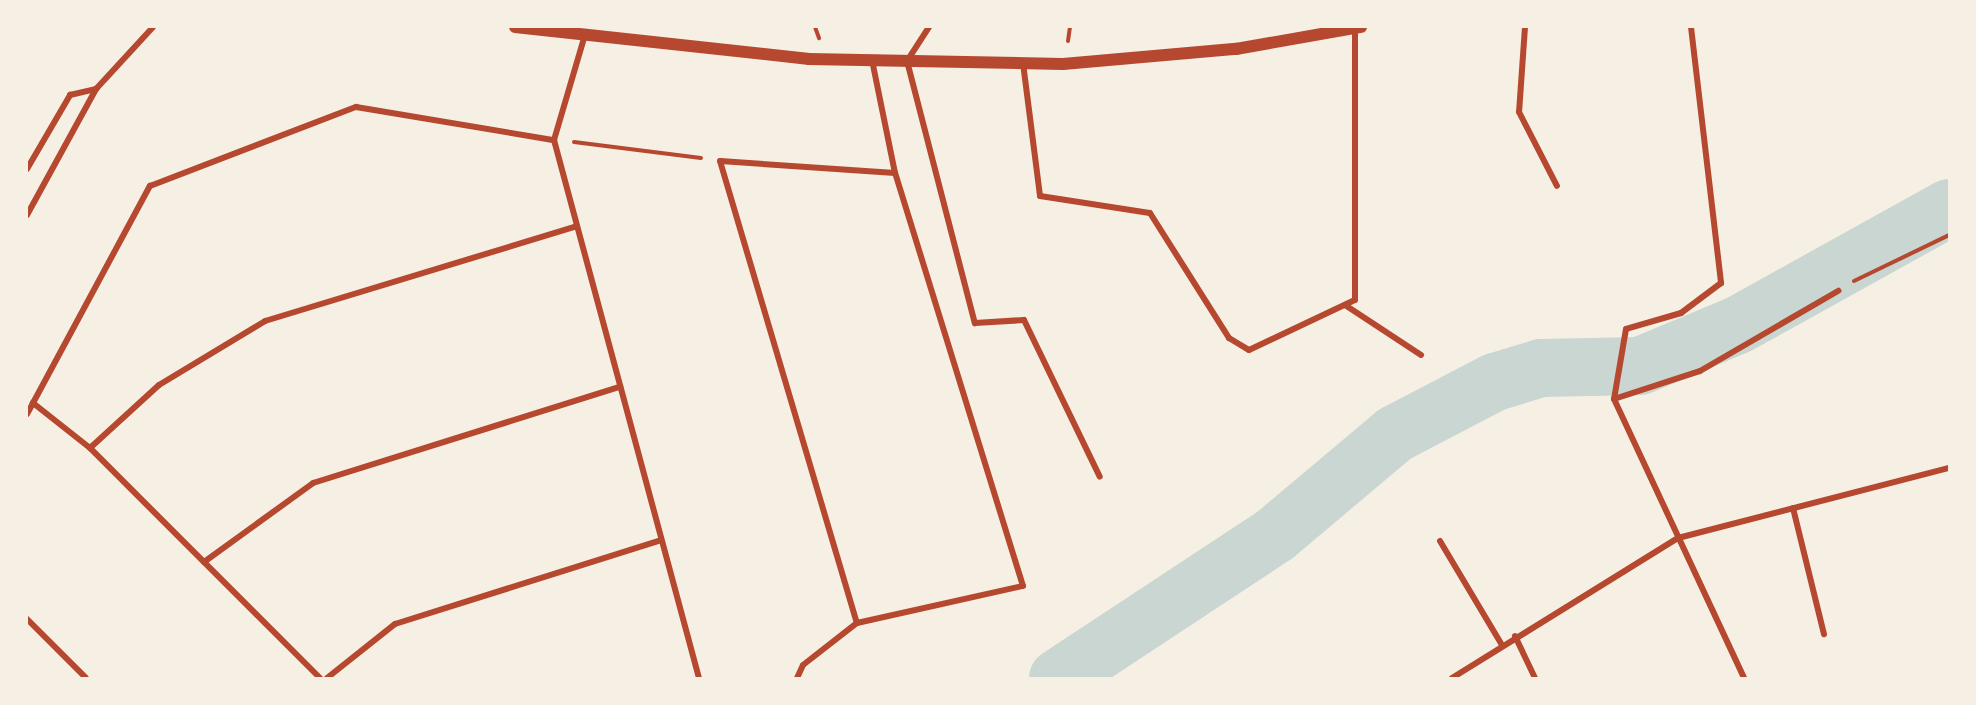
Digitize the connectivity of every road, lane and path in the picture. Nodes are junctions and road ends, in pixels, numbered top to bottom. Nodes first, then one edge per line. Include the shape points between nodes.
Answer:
1 (153, 27) edge
2 (515, 27) edge
3 (929, 27) edge
4 (1525, 27) edge
5 (1691, 27) edge
6 (1358, 28) edge
7 (584, 38) junction
8 (872, 60) junction
9 (907, 61) junction
10 (1023, 63) junction
11 (96, 89) junction
12 (554, 140) junction
13 (720, 161) junction
14 (27, 169) edge
15 (896, 173) junction
16 (1557, 186) dead end
17 (27, 215) edge
18 (577, 226) junction
19 (1949, 235) edge
20 (1838, 291) joint
21 (1345, 305) junction
22 (1421, 355) dead end
23 (620, 387) junction
24 (1614, 399) junction
25 (33, 403) junction
26 (27, 414) edge
27 (90, 448) junction
28 (1949, 468) edge
29 (1100, 477) dead end
30 (1793, 508) junction
31 (1678, 538) junction
32 (661, 540) junction
33 (1440, 541) dead end
34 (204, 562) junction
35 (27, 619) edge
36 (857, 623) junction
37 (1824, 634) dead end
38 (1515, 636) junction
39 (1502, 645) junction
40 (86, 678) edge
41 (320, 678) edge
42 (327, 678) edge
43 (699, 678) edge
44 (797, 678) edge
45 (1452, 678) edge
46 (1535, 678) edge
47 (1744, 678) edge

1 - 11 street
2 - 7 main road
3 - 9 street
4 - 16 street via 1519,112
5 - 24 street via 1721,283 1681,313 1626,329
6 - 10 main road via 1236,49
6 - 21 street via 1355,300
7 - 8 main road
7 - 12 street
8 - 9 main road
8 - 15 street
9 - 10 main road
9 - 29 street via 975,323 1024,320
10 - 21 street via 1040,196 1150,213 1229,338 1249,350
11 - 14 street via 70,95
11 - 17 street
12 - 13 path
12 - 18 street
12 - 25 street via 356,107 150,186
13 - 15 street
13 - 36 street
15 - 36 street via 1023,586
18 - 23 street
18 - 27 street via 266,321 159,385
19 - 20 path via 1872,269
20 - 24 street via 1700,372
21 - 22 street
23 - 32 street
23 - 34 street via 313,483
24 - 31 street
25 - 26 street
25 - 27 street
27 - 34 street
28 - 30 street
30 - 31 street
30 - 37 street
31 - 38 street
31 - 47 street
32 - 42 street via 395,624
32 - 43 street
33 - 39 street
34 - 41 street
35 - 40 street
36 - 44 street via 803,665
38 - 39 street
38 - 46 street
39 - 45 street

